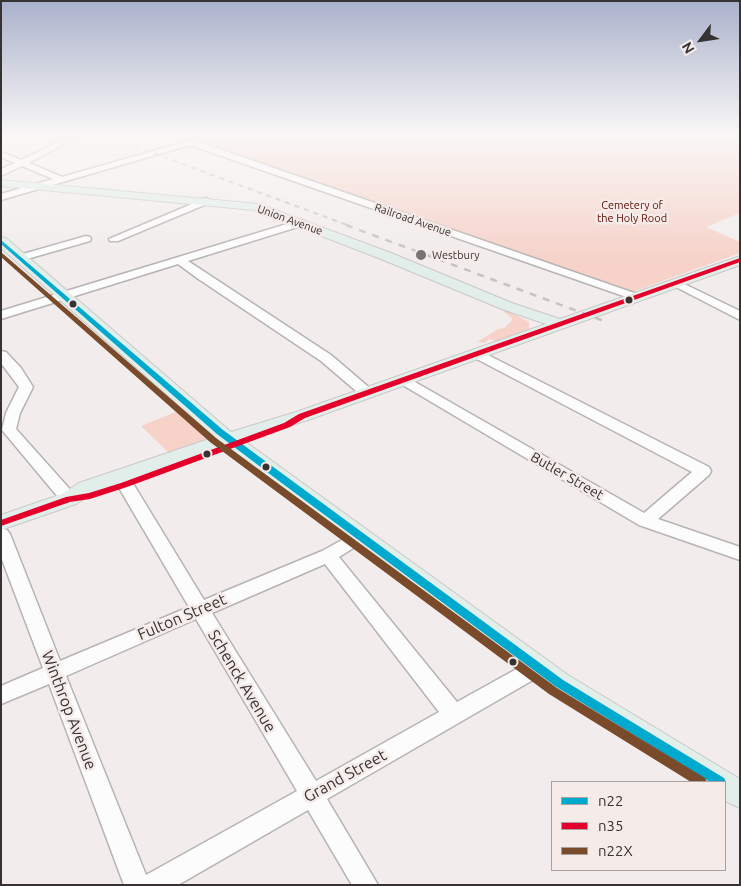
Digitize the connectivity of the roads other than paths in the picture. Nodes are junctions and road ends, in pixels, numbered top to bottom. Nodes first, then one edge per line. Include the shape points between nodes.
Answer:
1 (48, 177) edge
2 (76, 177) edge
3 (292, 177) edge
4 (1, 183) edge
5 (58, 183) junction
6 (39, 186) junction
7 (1, 197) edge
8 (206, 201) junction
9 (300, 223) junction
10 (86, 239) dead end
11 (114, 239) dead end
12 (1, 241) edge
13 (20, 258) junction
14 (178, 259) junction
15 (738, 262) edge
16 (676, 283) junction
17 (63, 295) junction
18 (636, 297) junction
19 (1, 315) edge
20 (740, 316) edge
21 (554, 327) junction
22 (478, 354) junction
23 (1, 355) edge
24 (403, 381) junction
25 (367, 394) junction
26 (5, 431) edge
27 (233, 441) junction
28 (122, 480) junction
29 (69, 498) junction
30 (645, 521) junction
31 (1, 523) edge
32 (1, 534) edge
33 (360, 536) junction
34 (740, 554) edge
35 (328, 555) junction
36 (200, 609) junction
37 (538, 667) junction
38 (54, 672) junction
39 (1, 695) edge
40 (454, 715) junction
41 (718, 781) edge
42 (726, 787) edge
43 (740, 795) edge
44 (311, 796) junction
45 (136, 885) edge
46 (153, 885) edge
47 (366, 885) edge

1 - 5 street
2 - 5 street
3 - 18 street, Railroad Avenue
4 - 6 main road, Union Avenue
5 - 6 main road, Union Avenue
5 - 8 main road, Union Avenue
6 - 7 street
8 - 9 main road, Union Avenue via 255,207
8 - 11 street
9 - 14 street
9 - 21 main road, Union Avenue
10 - 13 street
12 - 13 main road
13 - 17 main road
14 - 17 street
14 - 25 street via 330,361
15 - 16 main road
16 - 18 main road
16 - 20 street
17 - 19 street
17 - 27 main road
18 - 21 main road
21 - 22 main road
22 - 24 main road
22 - 30 street via 703,471
23 - 26 street via 26,386
24 - 25 main road
24 - 30 street, Butler Street
25 - 27 main road via 302,416 287,425
26 - 29 street
27 - 28 main road
27 - 33 main road
28 - 29 main road via 90,496
28 - 36 street, Schenck Avenue
29 - 31 main road
30 - 34 street, Butler Street
32 - 38 street, Winthrop Avenue
33 - 35 street, Fulton Street
33 - 37 main road
35 - 36 street, Fulton Street
35 - 40 street
36 - 38 street, Fulton Street
36 - 44 street, Schenck Avenue
37 - 40 street, Grand Street
37 - 41 main road
38 - 39 street, Fulton Street
38 - 45 street, Winthrop Avenue
40 - 44 street, Grand Street
42 - 43 main road
44 - 46 street, Grand Street
44 - 47 street, Schenck Avenue

